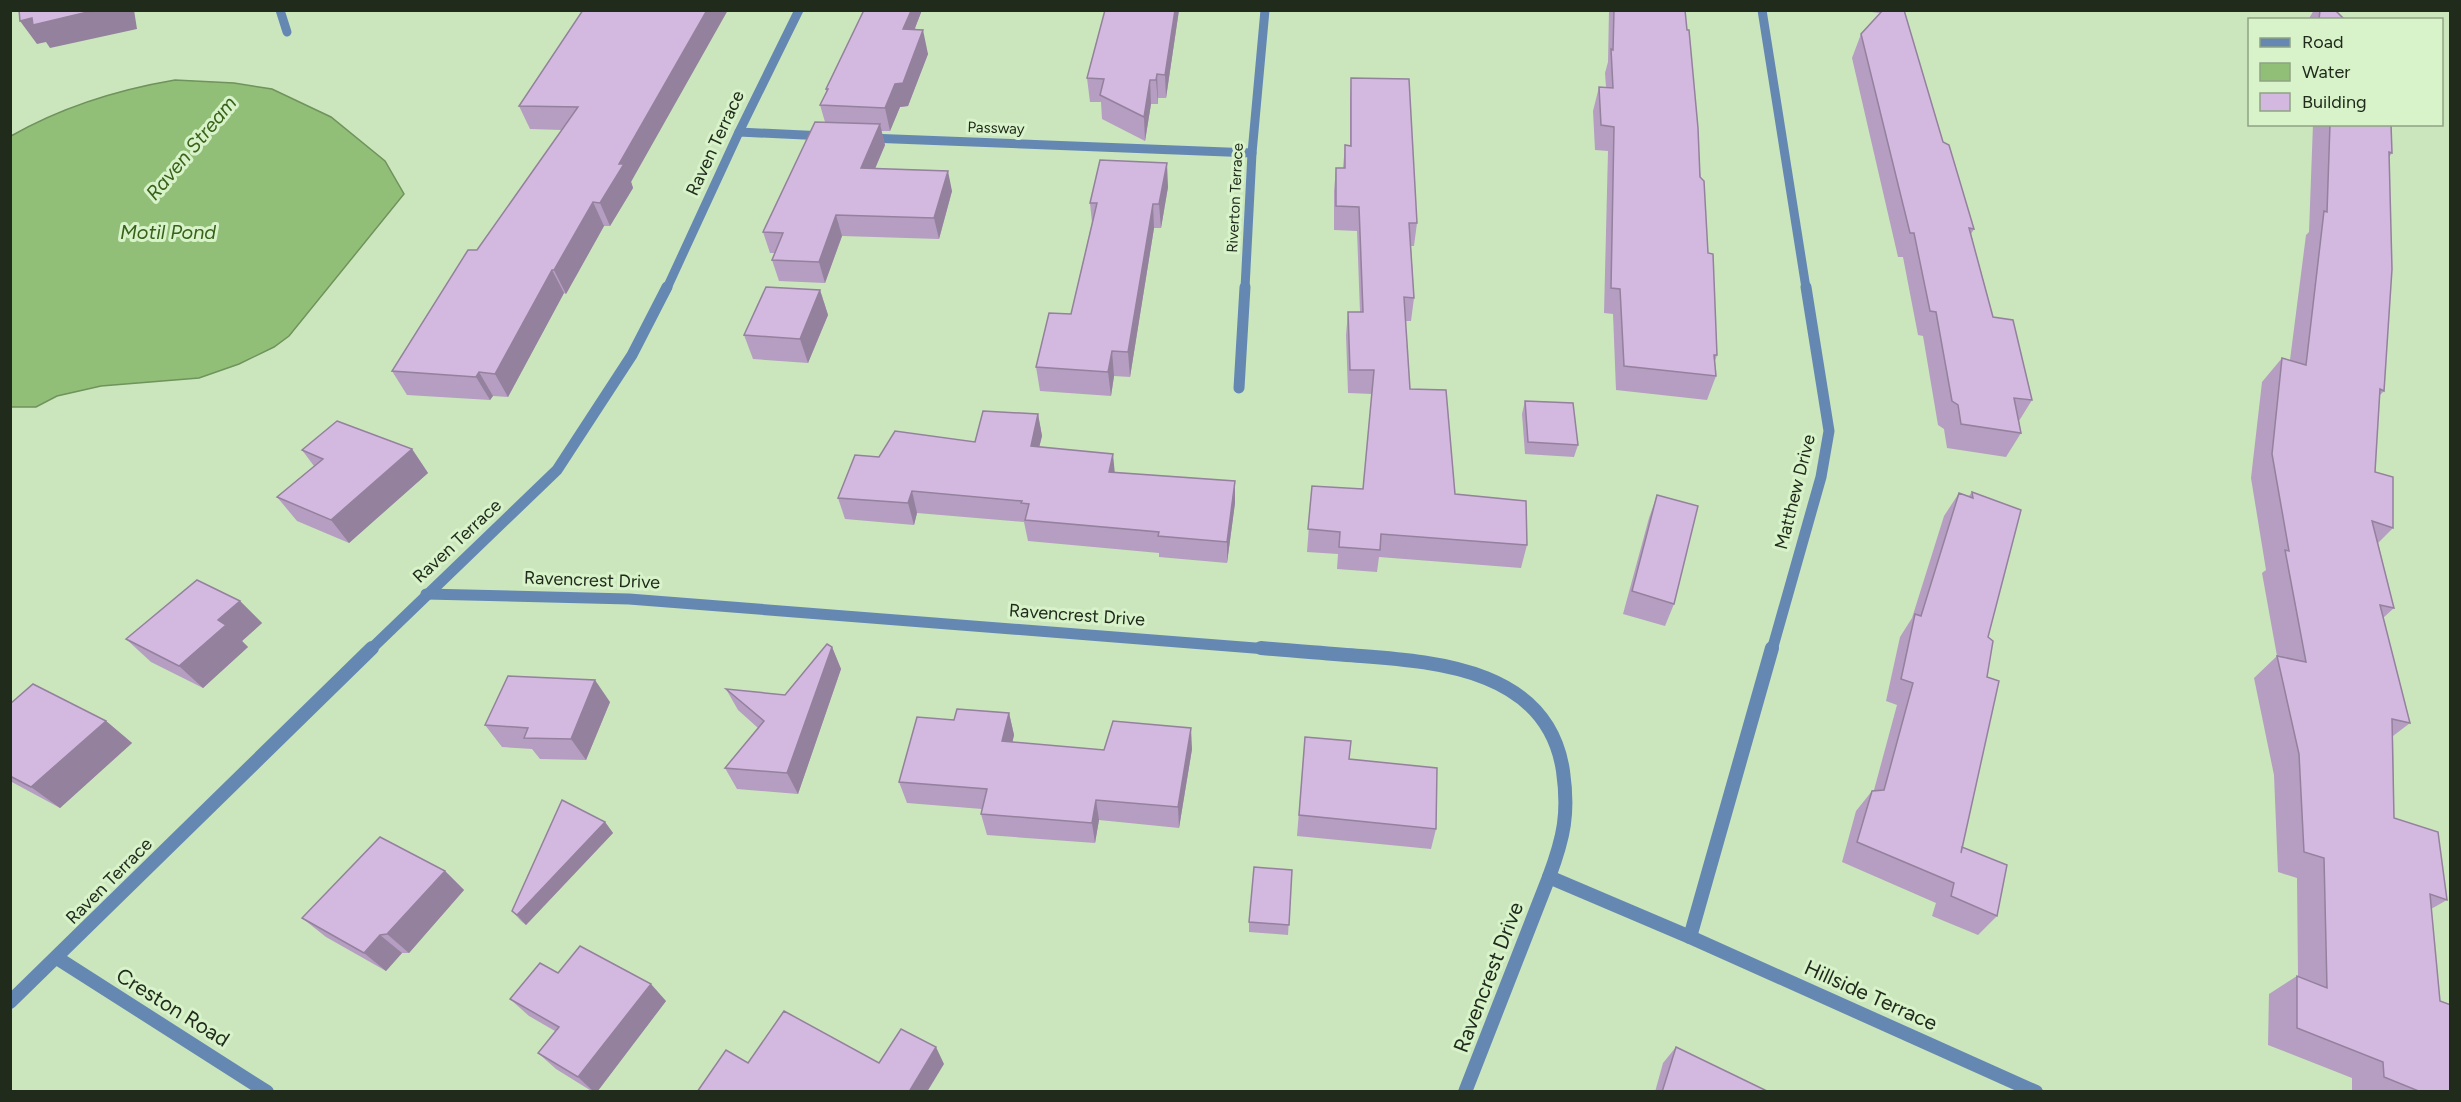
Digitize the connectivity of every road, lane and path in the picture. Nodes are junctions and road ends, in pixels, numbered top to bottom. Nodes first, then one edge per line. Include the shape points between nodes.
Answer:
1 (280, 10) edge
2 (799, 10) edge
3 (1265, 10) edge
4 (1762, 10) edge
5 (287, 32) dead end
6 (739, 132) junction
7 (833, 136) edge
8 (857, 137) edge
9 (1252, 153) junction
10 (1239, 388) dead end
11 (426, 594) junction
12 (1549, 877) junction
13 (1690, 937) junction
14 (57, 958) junction
15 (10, 1002) edge
16 (267, 1092) edge
17 (1465, 1092) edge
18 (2036, 1092) edge

1 - 5 street
2 - 6 street, Raven Terrace
3 - 9 street, Riverton Terrace
4 - 13 street, Matthew Drive via 1829,431 1821,477
6 - 7 street
6 - 11 street, Raven Terrace via 632,355 562,462
8 - 9 street, Passway
9 - 10 street, Riverton Terrace
11 - 12 street, Ravencrest Drive via 629,599 1427,661 1465,669 1501,685 1529,704 1551,730 1562,762 1568,803 1564,834
11 - 14 street, Raven Terrace
12 - 13 street
12 - 17 street, Ravencrest Drive
13 - 18 street, Hillside Terrace
14 - 15 street, Raven Terrace
14 - 16 street, Creston Road

